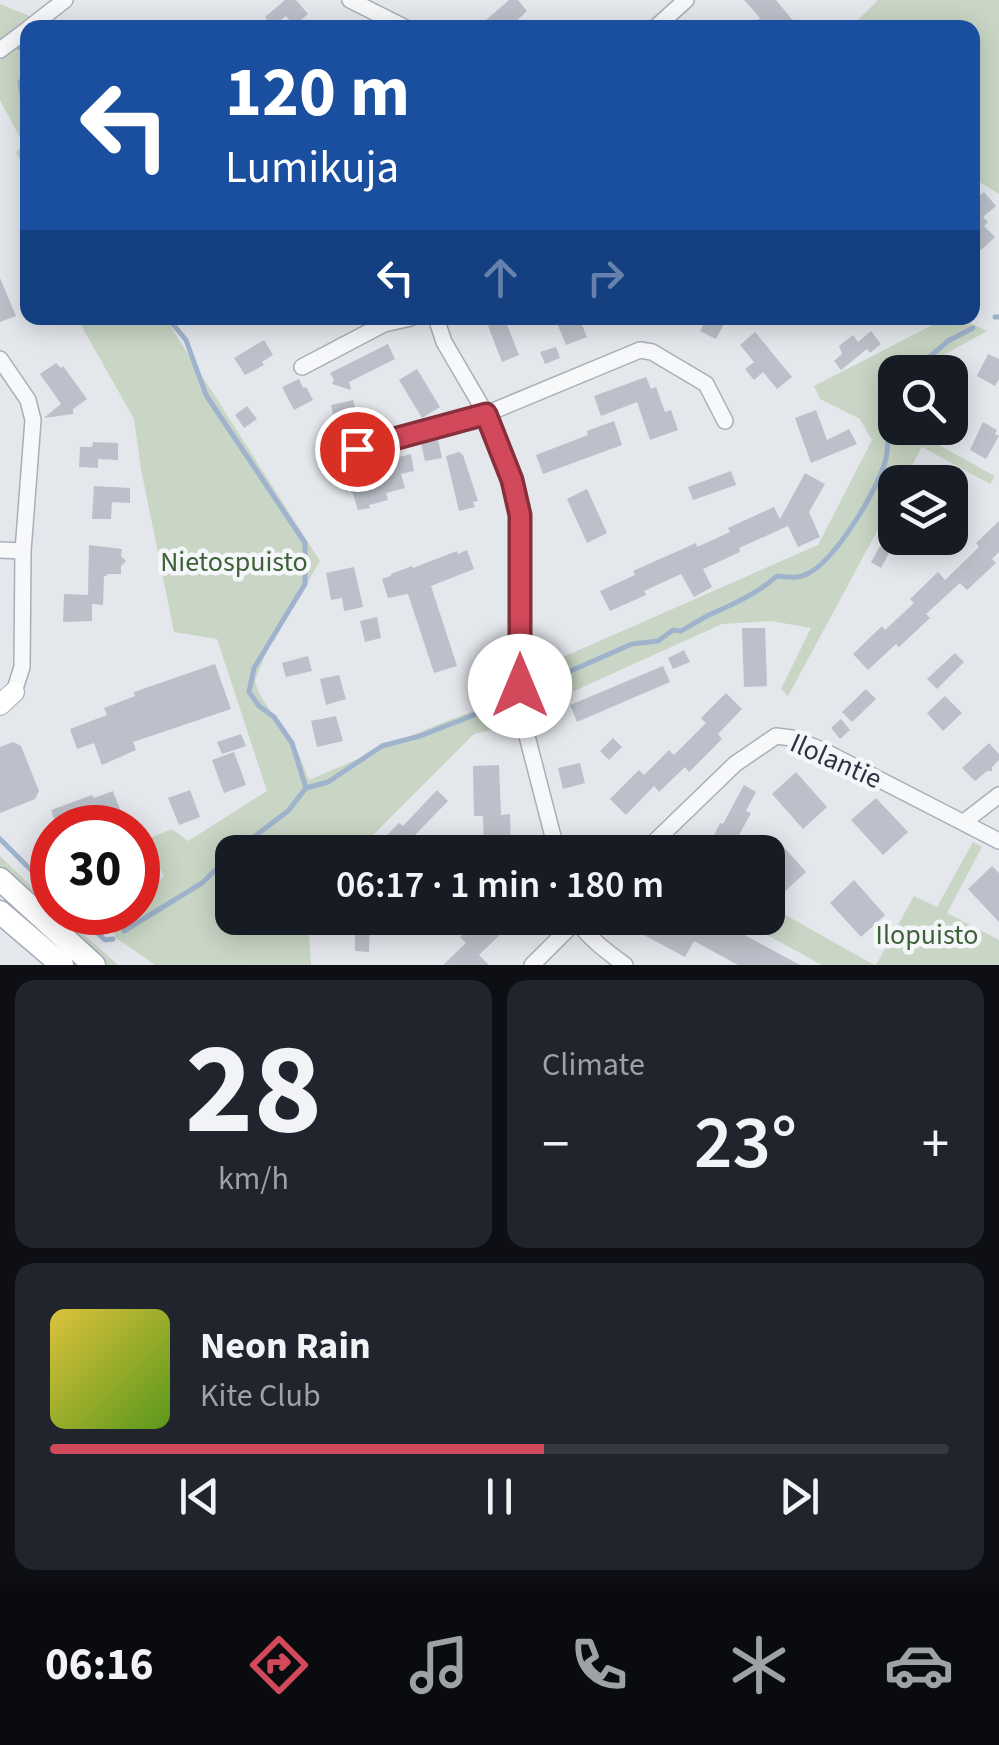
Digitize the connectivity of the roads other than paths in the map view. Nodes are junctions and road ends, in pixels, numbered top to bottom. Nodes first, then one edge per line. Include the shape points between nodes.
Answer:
1 (64, 0) edge
2 (350, 0) edge
3 (686, 0) edge
4 (38, 20) edge
5 (390, 20) edge
6 (665, 20) edge
7 (20, 34) edge
8 (0, 50) edge
9 (382, 325) edge
10 (438, 325) edge
11 (0, 359) edge
12 (302, 366) dead end
13 (486, 414) junction
14 (726, 421) dead end
15 (357, 449) dead end
16 (0, 550) edge
17 (23, 551) junction
18 (7, 699) edge
19 (999, 795) edge
20 (964, 822) junction
21 (554, 835) edge
22 (662, 835) edge
23 (999, 841) edge
24 (0, 879) edge
25 (0, 912) edge
26 (561, 935) edge
27 (591, 935) edge
28 (62, 965) edge
29 (94, 965) edge
30 (532, 965) edge
31 (625, 965) edge

1 - 4 street
2 - 5 street
3 - 6 street
7 - 8 street
9 - 12 street
10 - 13 street
11 - 17 street via 28,400 33,420
13 - 14 street via 640,350 706,384
13 - 15 street
13 - 21 street via 520,515 520,708
16 - 17 street
17 - 18 street via 22,667
19 - 20 street
20 - 22 street, Ilolantie via 822,750 776,736 735,764
20 - 23 street, Ilolantie
24 - 29 main road
25 - 28 main road
26 - 30 street
27 - 31 street

